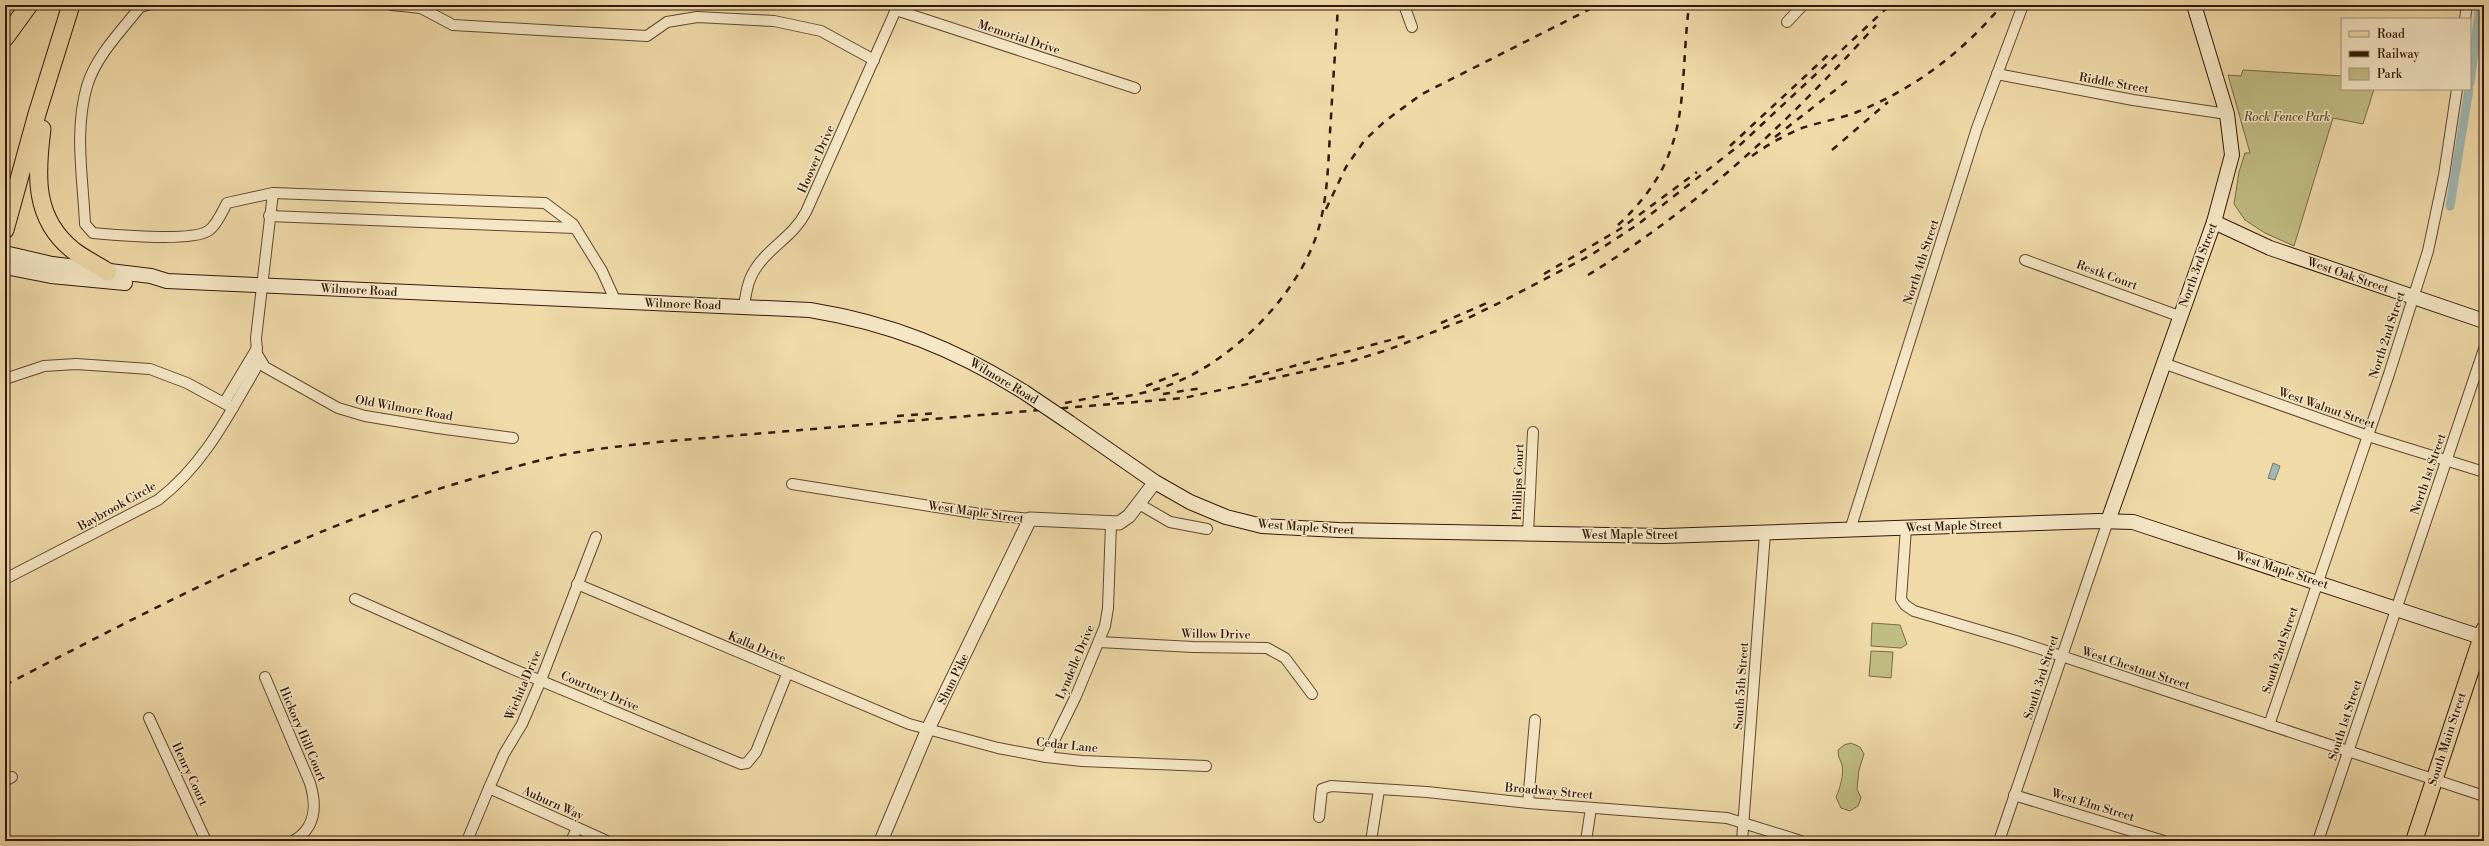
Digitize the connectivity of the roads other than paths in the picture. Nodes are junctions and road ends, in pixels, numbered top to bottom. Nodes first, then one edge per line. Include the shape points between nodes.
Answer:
1 (29, 5) edge
2 (71, 5) edge
3 (148, 5) edge
4 (392, 5) edge
5 (1404, 5) edge
6 (1803, 5) edge
7 (2023, 5) edge
8 (2193, 5) edge
9 (2467, 5) edge
10 (897, 8) edge
11 (2465, 18) edge
12 (1787, 22) dead end
13 (1412, 27) dead end
14 (5, 38) edge
15 (874, 60) junction
16 (50, 70) junction
17 (1997, 74) junction
18 (1135, 88) dead end
19 (2457, 90) edge
20 (2227, 114) junction
21 (273, 193) junction
22 (269, 216) junction
23 (2214, 222) junction
24 (575, 228) junction
25 (5, 230) edge
26 (5, 253) edge
27 (2025, 260) dead end
28 (5, 267) edge
29 (108, 272) junction
30 (166, 281) junction
31 (260, 285) junction
32 (2413, 297) junction
33 (616, 302) junction
34 (744, 306) junction
35 (2179, 316) junction
36 (2484, 321) edge
37 (257, 348) junction
38 (2484, 349) edge
39 (260, 361) junction
40 (2162, 363) junction
41 (5, 379) edge
42 (228, 405) junction
43 (1533, 432) dead end
44 (2368, 436) junction
45 (513, 438) dead end
46 (2447, 460) junction
47 (2484, 472) edge
48 (1155, 482) junction
49 (792, 484) dead end
50 (1139, 504) junction
51 (1030, 519) junction
52 (2108, 521) junction
53 (1111, 524) junction
54 (1906, 528) junction
55 (1207, 529) dead end
56 (1850, 530) junction
57 (1765, 533) junction
58 (1528, 534) junction
59 (596, 537) dead end
60 (5, 579) edge
61 (2317, 582) junction
62 (577, 584) junction
63 (355, 599) dead end
64 (2396, 607) junction
65 (2483, 635) edge
66 (1099, 642) junction
67 (2062, 656) junction
68 (787, 674) junction
69 (265, 677) dead end
70 (541, 680) junction
71 (1312, 694) dead end
72 (149, 718) dead end
73 (1535, 720) dead end
74 (2269, 725) junction
75 (928, 729) junction
76 (2348, 752) junction
77 (1046, 758) junction
78 (1206, 766) dead end
79 (2433, 781) junction
80 (489, 788) junction
81 (1379, 790) junction
82 (2014, 795) junction
83 (2484, 796) edge
84 (1528, 803) junction
85 (1591, 808) junction
86 (1319, 817) dead end
87 (1743, 822) junction
88 (577, 828) junction
89 (206, 841) edge
90 (293, 841) edge
91 (467, 841) edge
92 (571, 841) edge
93 (607, 841) edge
94 (881, 841) edge
95 (1371, 841) edge
96 (1586, 841) edge
97 (1742, 841) edge
98 (1801, 841) edge
99 (1999, 841) edge
100 (2164, 841) edge
101 (2318, 841) edge
102 (2414, 841) edge

1 - 14 highway
2 - 16 highway
3 - 21 street via 140,7 105,51 88,86 79,132 85,224 93,233 197,236 209,231 227,203
4 - 15 street via 421,8 453,25 647,36 667,22 697,17 774,21 821,31
5 - 13 street
6 - 12 street
7 - 17 street, North 4th Street
8 - 20 main road, North 3rd Street
9 - 11 street
10 - 15 street, Hoover Drive
10 - 18 street, Memorial Drive
15 - 34 street, Hoover Drive via 806,212 794,231 755,269 749,282
16 - 25 highway
16 - 29 highway via 37,164 40,198 53,227 63,240
17 - 20 street, Riddle Street via 2133,100
17 - 56 street, North 4th Street via 1977,128
19 - 32 street, North 2nd Street via 2430,244
20 - 23 main road, North 3rd Street via 2232,155
21 - 22 street
21 - 24 street via 546,203
22 - 24 street
22 - 31 street
23 - 32 main road, West Oak Street via 2270,248
23 - 35 main road, North 3rd Street
24 - 33 street via 602,271
26 - 29 main road, Wilmore Road via 52,264
27 - 35 street, Restk Court
28 - 30 main road, Wilmore Road via 98,282 156,285
29 - 30 main road, Wilmore Road via 151,276
30 - 31 main road, Wilmore Road
31 - 33 main road, Wilmore Road
31 - 37 street
32 - 36 main road, West Oak Street
32 - 44 street, North 2nd Street
33 - 34 main road, Wilmore Road
34 - 48 main road, Wilmore Road, bridge via 810,310 881,325 919,337 960,355 1024,392
35 - 40 main road, North 3rd Street
37 - 39 street
37 - 42 street, Baybrook Circle
38 - 46 street, North 1st Street
39 - 42 street, Baybrook Circle
39 - 45 street, Old Wilmore Road via 271,372 338,408 365,416
40 - 44 street, West Walnut Street
40 - 52 main road, North 3rd Street
41 - 42 street via 44,366 76,364 150,369 187,383
42 - 60 street, Baybrook Circle via 198,462 180,483 158,500
43 - 58 street, Phillips Court
44 - 46 street, West Walnut Street
44 - 61 street, North 2nd Street
46 - 47 street, West Walnut Street
46 - 64 street, North 1st Street
48 - 50 street
48 - 58 main road, West Maple Street via 1207,511 1262,526
49 - 51 street, West Maple Street via 980,514
50 - 53 street via 1124,520
50 - 55 street via 1170,522
51 - 53 street, West Maple Street
51 - 75 street, Shun Pike
52 - 54 main road, West Maple Street
52 - 61 main road, West Maple Street via 2133,522 2147,526
52 - 67 street, South 3rd Street
53 - 66 street, Lyndelle Drive via 1108,608
54 - 56 main road, West Maple Street
54 - 67 street, West Chestnut Street via 1900,586 1901,599 1905,605 1920,614
56 - 57 main road, West Maple Street
57 - 58 main road, West Maple Street via 1664,536
57 - 87 street, South 5th Street
59 - 62 street, Wichita Drive
61 - 64 main road, West Maple Street
61 - 74 street, South 2nd Street
62 - 68 street, Kalla Drive
62 - 70 street, Wichita Drive
63 - 70 street, Courtney Drive
64 - 65 main road, West Maple Street
64 - 76 street, South 1st Street
65 - 79 main road, South Main Street
66 - 71 street, Willow Drive via 1267,648 1285,658
66 - 77 street, Lyndelle Drive
67 - 74 street, West Chestnut Street
67 - 82 street, South 3rd Street
68 - 70 street, Courtney Drive via 756,752 747,763 741,764
68 - 75 street, Kalla Drive via 909,724
69 - 90 street, Hickory Hill Court via 315,800 311,823
70 - 80 street, Wichita Drive
72 - 89 street, Henry Court
73 - 84 street
74 - 76 street, West Chestnut Street
75 - 77 street, Cedar Lane
75 - 94 street, Shun Pike
76 - 79 street, West Chestnut Street
76 - 101 street, South 1st Street
77 - 78 street, Cedar Lane
79 - 83 street, West Chestnut Street
79 - 102 main road, South Main Street
80 - 88 street, Auburn Way
80 - 91 street, Wichita Drive
81 - 84 street, Broadway Street
81 - 86 street, Broadway Street via 1331,786 1322,789
81 - 95 street
82 - 99 street, South 3rd Street
82 - 100 street, West Elm Street
84 - 85 street, Broadway Street
85 - 87 street, Broadway Street via 1704,816
85 - 96 street
87 - 97 street, South 5th Street
87 - 98 street, Broadway Street
88 - 92 street
88 - 93 street, Auburn Way

